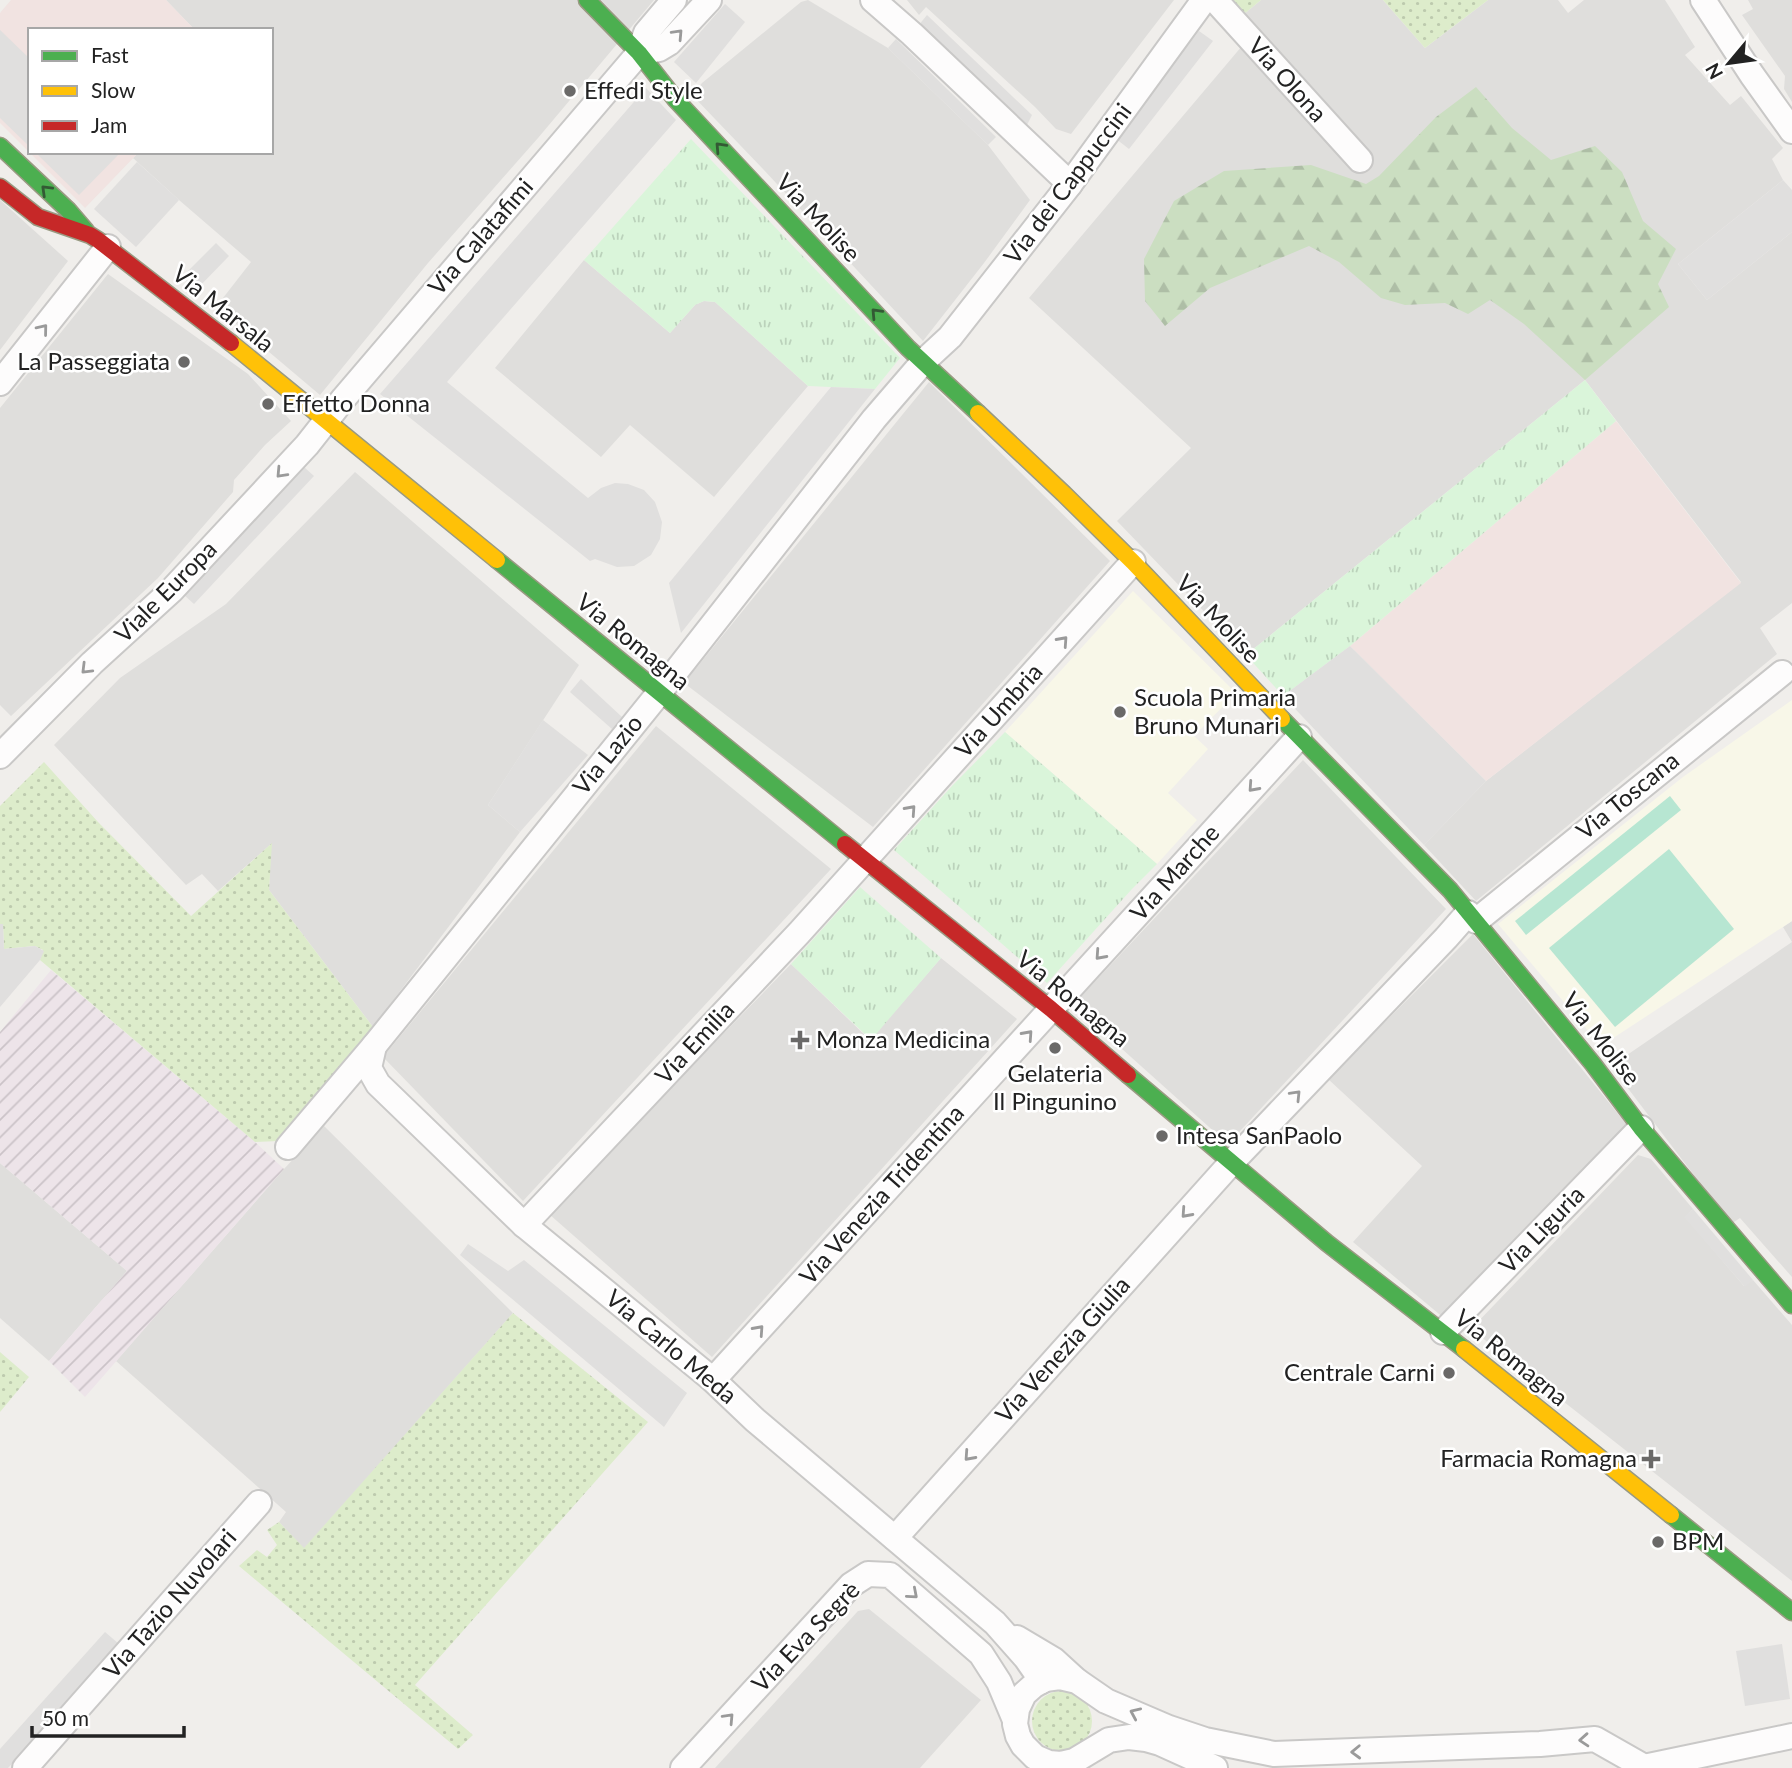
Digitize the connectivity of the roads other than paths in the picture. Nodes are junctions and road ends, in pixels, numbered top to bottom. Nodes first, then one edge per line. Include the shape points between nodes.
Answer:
1 (587, 0) edge
2 (674, 0) edge
3 (709, 0) edge
4 (873, 0) edge
5 (887, 0) edge
6 (1204, 0) edge
7 (1215, 0) edge
8 (1703, 0) edge
9 (912, 34) junction
10 (639, 52) junction
11 (1792, 131) edge
12 (0, 146) edge
13 (1360, 160) dead end
14 (1070, 184) junction
15 (0, 187) edge
16 (99, 241) junction
17 (924, 361) junction
18 (0, 383) edge
19 (325, 421) junction
20 (1133, 562) junction
21 (1782, 673) dead end
22 (659, 693) junction
23 (1299, 737) junction
24 (0, 756) edge
25 (865, 860) junction
26 (1472, 917) junction
27 (1051, 1009) junction
28 (374, 1046) junction
29 (1641, 1128) junction
30 (288, 1147) dead end
31 (1232, 1162) junction
32 (524, 1225) junction
33 (1792, 1305) edge
34 (1443, 1332) junction
35 (713, 1380) junction
36 (259, 1503) dead end
37 (895, 1538) junction
38 (1792, 1612) edge
39 (1001, 1630) junction
40 (1042, 1681) junction
41 (1083, 1686) junction
42 (1016, 1725) junction
43 (1792, 1736) edge
44 (1077, 1760) edge
45 (1643, 1767) edge
46 (26, 1768) edge
47 (683, 1768) edge
48 (1015, 1768) edge
49 (1216, 1768) edge

1 - 10 street, Via Molise
2 - 10 street, Via Calatafimi via 646,33
10 -> 3 street via 669,43
4 - 9 street
5 - 9 street
6 - 14 street, Via dei Cappuccini
7 - 13 street, Via Olona
8 - 11 street
9 - 14 street
17 -> 10 street, Via Molise via 676,100
10 - 19 street, Via Calatafimi
16 -> 12 street, Via Marsala
14 - 17 street, Via dei Cappuccini via 950,337
15 - 16 street, Via Marsala via 38,217
18 -> 16 street
16 - 19 street, Via Marsala
17 - 20 street, Via Molise
17 - 22 street, Via Lazio
19 - 22 street, Via Romagna
19 -> 24 street, Viale Europa via 172,591
20 - 23 street, Via Molise
25 -> 20 street, Via Umbria
21 - 26 street, Via Toscana
22 - 25 street, Via Romagna
22 - 28 street, Via Lazio
23 - 26 street, Via Molise
23 -> 27 street, Via Marche
25 - 27 street, Via Romagna
25 - 32 street, Via Emilia
26 - 29 street, Via Molise
31 -> 26 street, Via Toscana via 1446,938
27 - 31 street, Via Romagna
35 -> 27 street, Via Venezia Tridentina
28 - 30 street, Via Lazio
28 - 32 street, Via Carlo Meda via 369,1068 378,1084
29 - 33 street, Via Molise
29 - 34 street, Via Liguria
31 - 34 street, Via Romagna
31 -> 37 street, Via Venezia Giulia
32 - 35 street, Via Carlo Meda
34 - 38 street, Via Romagna
35 - 37 street, Via Carlo Meda
36 - 46 street, Via Tazio Nuvolari
37 - 39 street, Via Carlo Meda
39 - 40 street, Via Carlo Meda
39 - 41 street, Via Carlo Meda via 1054,1660
40 - 41 street, Via Carlo Meda via 1061,1677
40 - 42 street via 1024,1694
41 - 44 street, Via Carlo Meda via 1100,1706 1102,1723 1098,1740
45 -> 41 street, Via Carlo Meda via 1595,1739 1274,1754 1185,1733 1106,1701
42 - 44 street via 1023,1745 1040,1760 1058,1764
47 -> 42 street, Via Eva Segrè via 851,1585 868,1574 890,1575 974,1647 993,1671
42 - 48 street
43 - 45 street, Via Carlo Meda
44 - 49 street via 1108,1740 1137,1737

